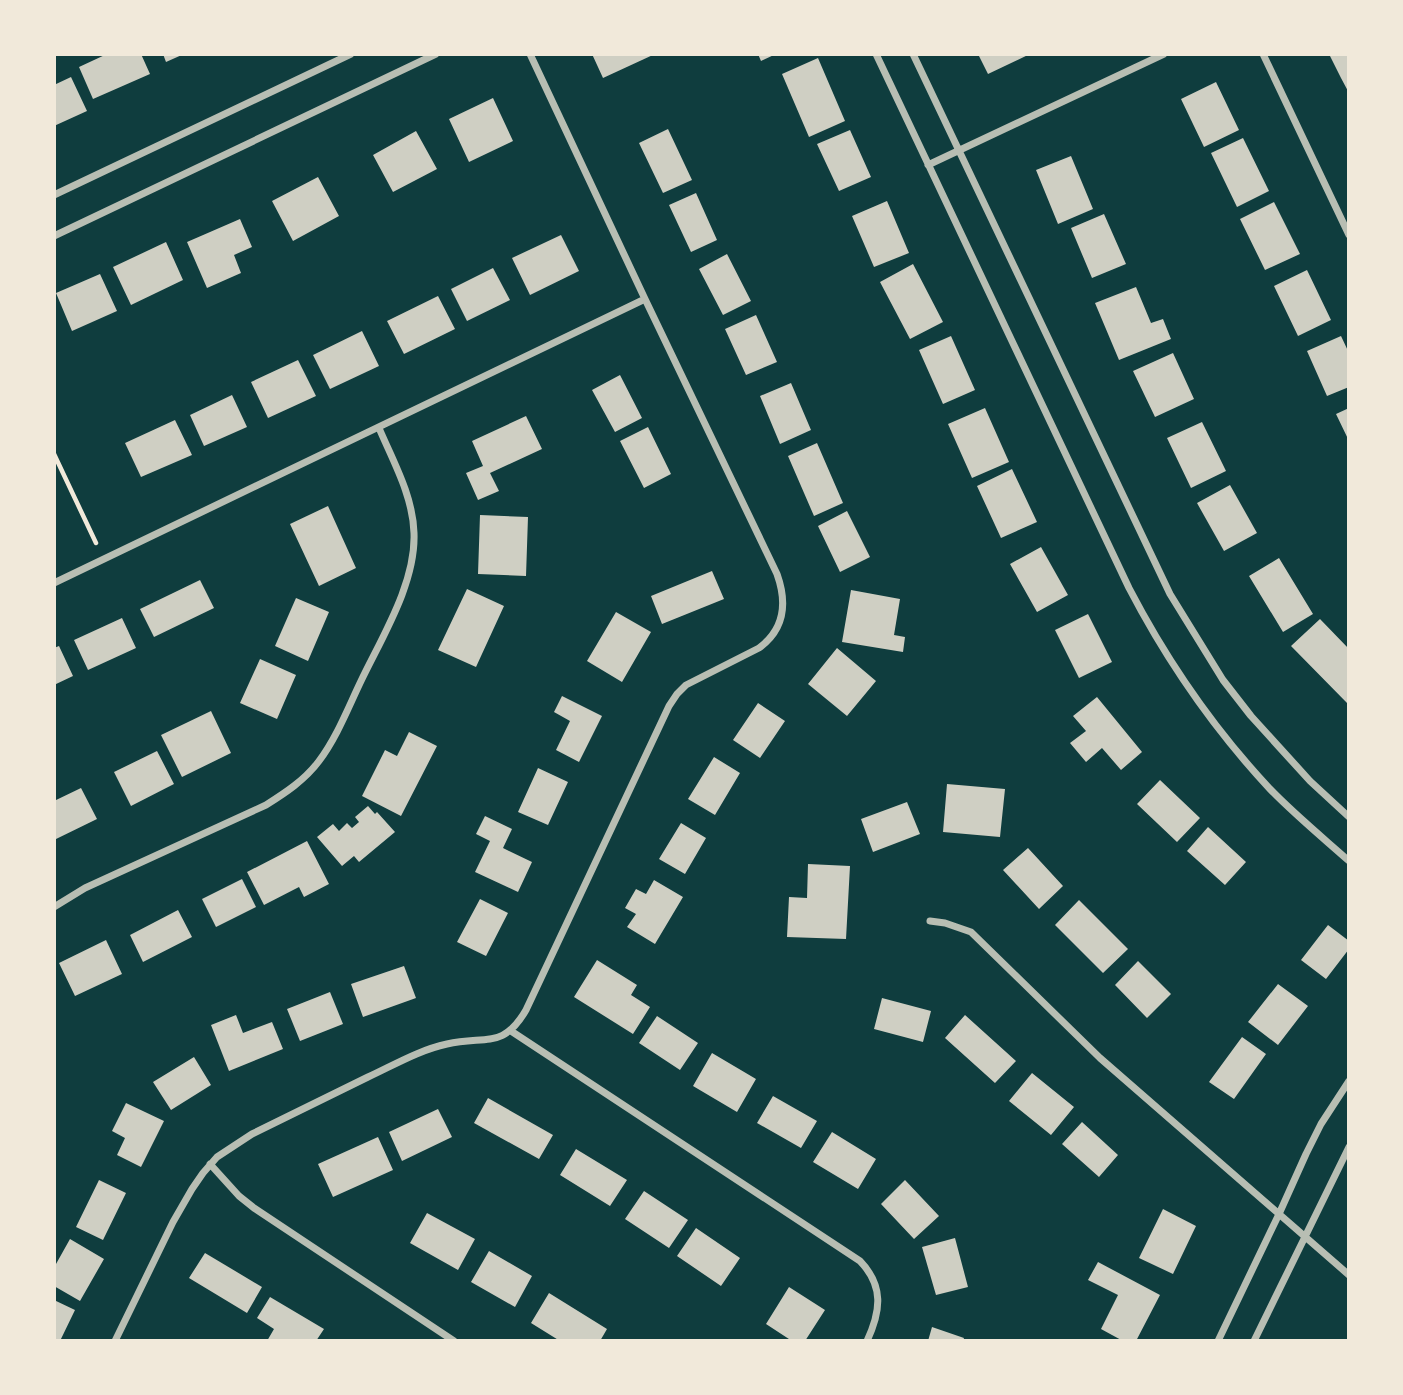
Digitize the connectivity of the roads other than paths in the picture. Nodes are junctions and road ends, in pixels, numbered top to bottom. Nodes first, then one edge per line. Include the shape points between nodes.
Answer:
1 (351, 54) edge
2 (436, 54) edge
3 (530, 54) edge
4 (876, 54) edge
5 (914, 54) edge
6 (1164, 54) edge
7 (1263, 54) edge
8 (959, 151) junction
9 (928, 165) junction
10 (54, 195) edge
11 (1349, 235) edge
12 (54, 236) edge
13 (645, 299) junction
14 (379, 428) junction
15 (54, 583) edge
16 (1349, 817) edge
17 (1349, 861) edge
18 (54, 907) edge
19 (930, 921) dead end
20 (511, 1031) junction
21 (1349, 1081) edge
22 (1349, 1147) edge
23 (210, 1164) junction
24 (1279, 1214) junction
25 (1304, 1237) junction
26 (1349, 1275) edge
27 (115, 1341) edge
28 (454, 1341) edge
29 (867, 1341) edge
30 (1217, 1341) edge
31 (1254, 1341) edge

1 - 10 street
2 - 12 street
3 - 13 street
4 - 9 street
5 - 8 street
6 - 8 street
7 - 11 street
8 - 9 street
8 - 16 street via 1170,594 1251,716
9 - 17 street via 1129,588 1163,649 1254,771
13 - 14 street
13 - 20 street via 777,574 782,614 769,640 686,685 669,706 526,1010
14 - 15 street
14 - 18 street via 409,500 414,533 411,568 399,602 318,762 294,786 266,804 85,888
19 - 24 street via 971,932 1092,1051
20 - 23 street via 413,1055 252,1134
20 - 29 street via 860,1261 875,1281 878,1304
21 - 24 street via 1321,1124
22 - 25 street
23 - 27 street via 173,1222
23 - 28 street via 254,1209
24 - 25 street
24 - 30 street
25 - 26 street
25 - 31 street

